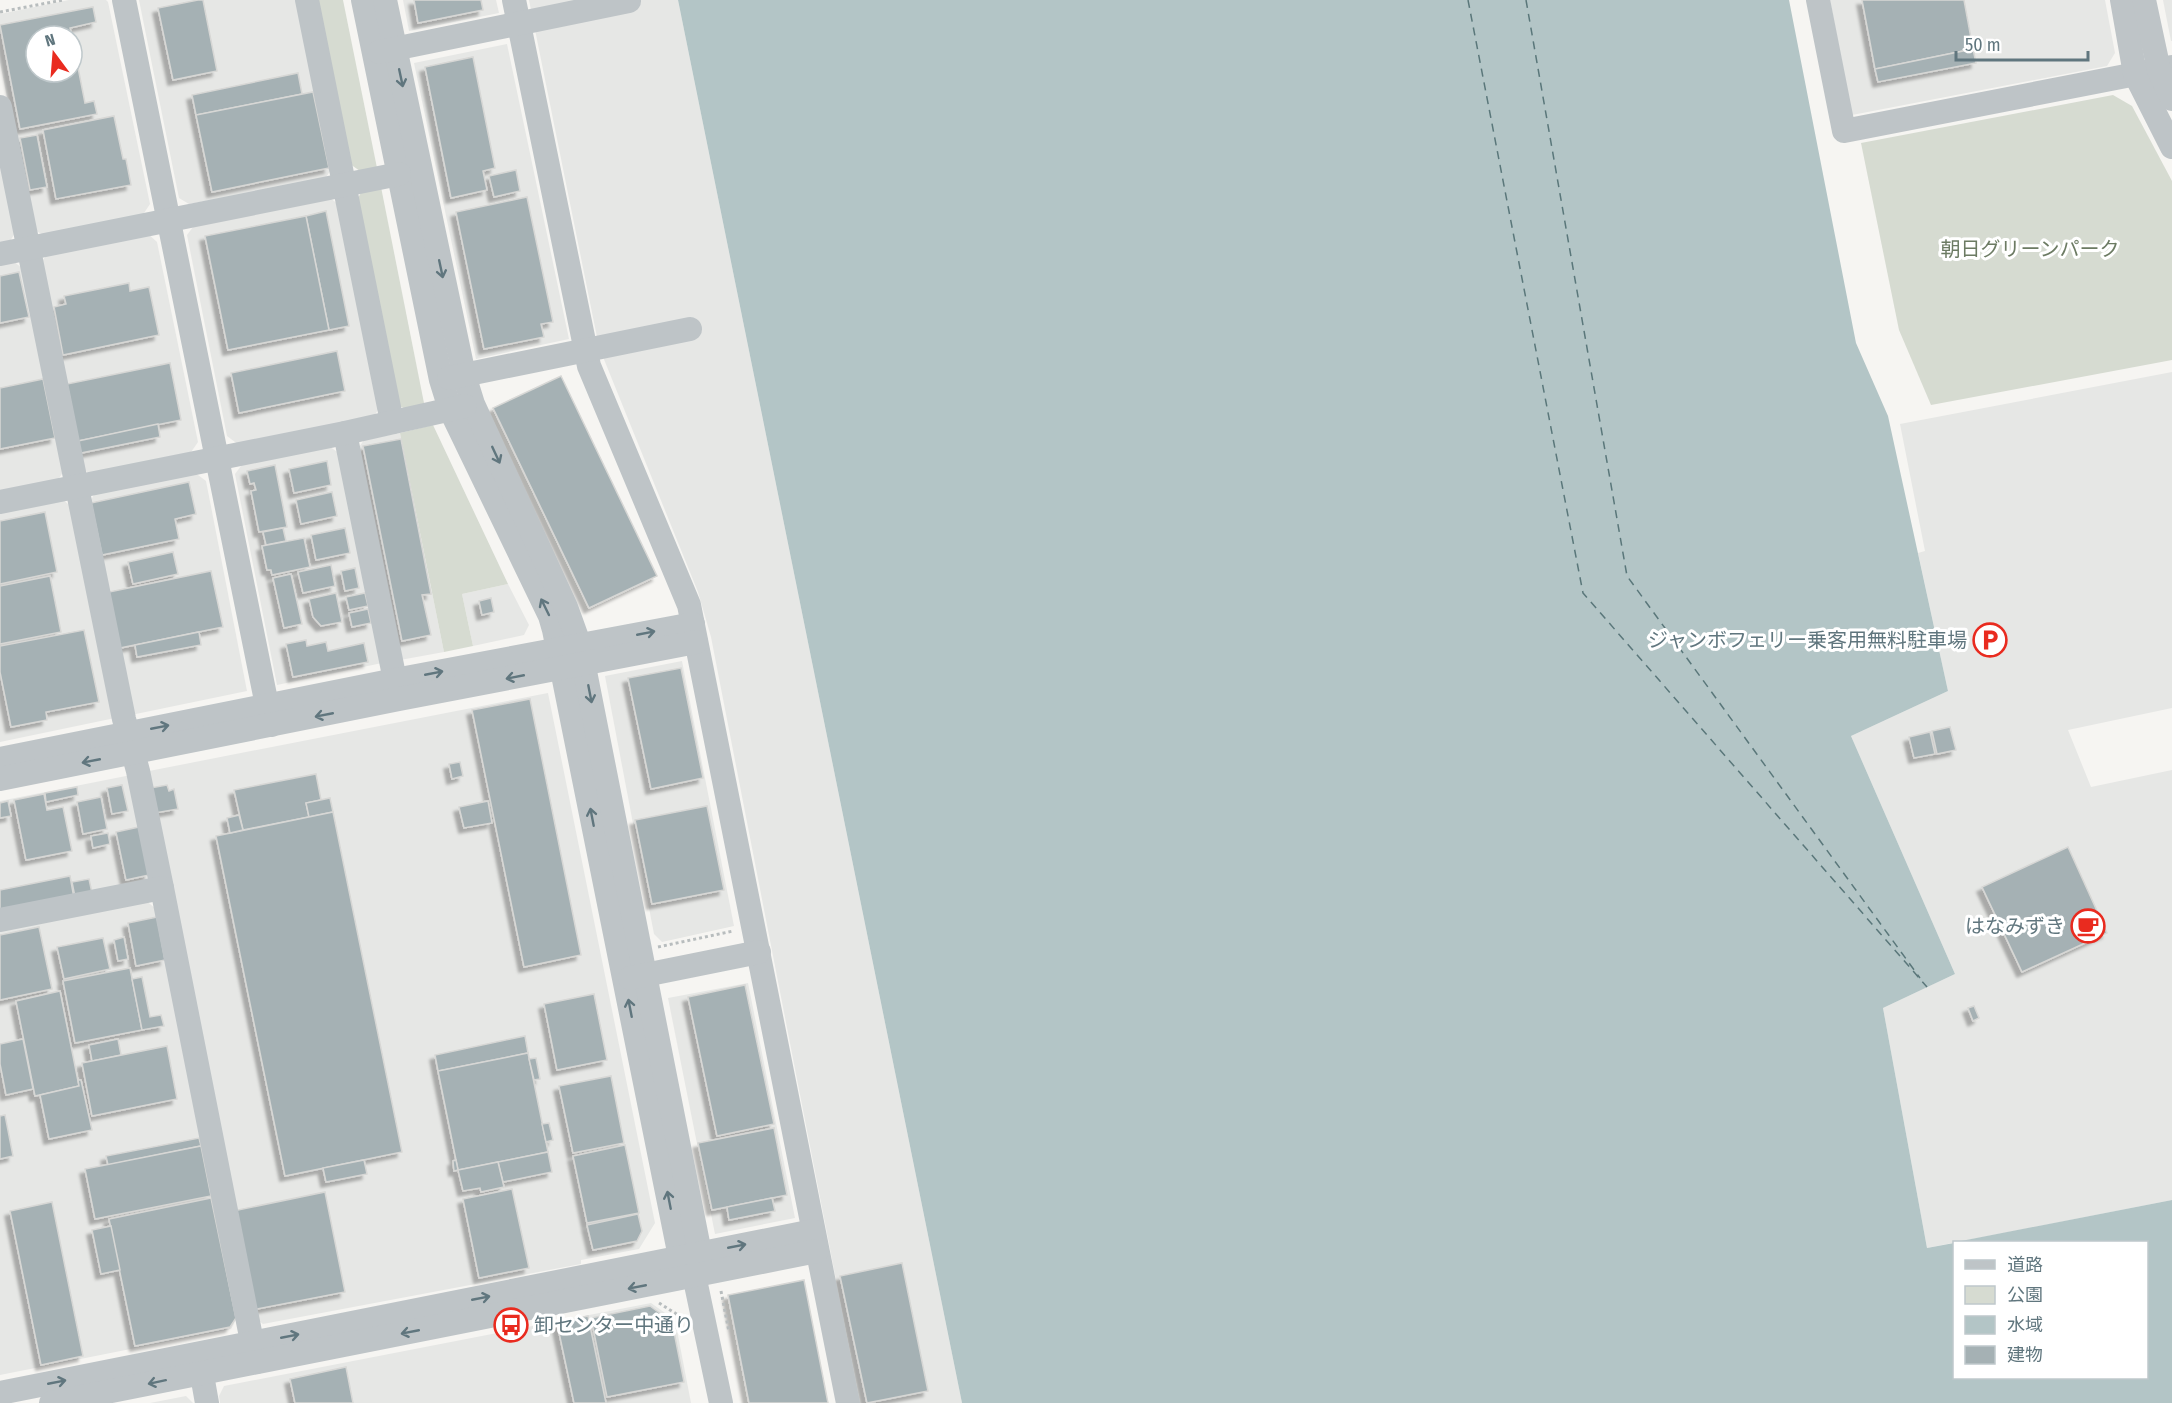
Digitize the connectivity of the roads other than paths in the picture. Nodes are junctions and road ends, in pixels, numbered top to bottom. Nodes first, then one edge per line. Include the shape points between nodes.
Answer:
1 (124, 0) edge
2 (307, 0) edge
3 (363, 0) edge
4 (385, 0) edge
5 (514, 0) edge
6 (1818, 0) edge
7 (2122, 0) edge
8 (2144, 0) edge
9 (629, 1) edge
10 (519, 23) junction
11 (385, 51) junction
12 (2165, 69) edge
13 (2135, 74) junction
14 (2172, 99) edge
15 (0, 107) edge
16 (2172, 147) edge
17 (399, 174) junction
18 (343, 185) junction
19 (168, 219) junction
20 (29, 248) junction
21 (0, 254) edge
22 (690, 329) dead end
23 (585, 350) junction
24 (452, 378) junction
25 (461, 407) junction
26 (392, 422) junction
27 (345, 433) junction
28 (216, 458) junction
29 (77, 487) junction
30 (0, 502) edge
31 (694, 633) junction
32 (571, 657) junction
33 (397, 690) junction
34 (269, 716) junction
35 (130, 743) junction
36 (0, 759) edge
37 (0, 779) edge
38 (162, 888) junction
39 (0, 920) edge
40 (759, 952) junction
41 (635, 977) junction
42 (815, 1241) junction
43 (692, 1262) junction
44 (254, 1353) junction
45 (200, 1363) junction
46 (0, 1394) edge
47 (51, 1403) edge
48 (207, 1403) edge
49 (721, 1403) edge
50 (848, 1403) edge

1 - 19 street
2 - 18 street
3 - 11 street
4 - 11 street
5 - 10 street
6 - 13 street via 1844,132
7 - 13 street
8 - 12 street
9 - 10 street
10 - 11 street
10 - 23 street
11 - 17 street
11 -> 24 street
12 - 13 street
12 - 14 street
13 - 16 street
15 - 20 street
17 - 18 street
17 - 24 street
18 - 19 street
18 - 26 street
19 - 20 street
19 - 28 street
20 - 21 street
20 - 29 street
22 - 23 street
23 - 24 street
23 - 31 street via 689,605
24 - 25 street
25 - 26 street
25 - 32 street via 566,607
26 - 27 street
27 - 28 street
27 - 33 street
28 - 29 street
28 - 34 street
29 - 30 street
29 - 35 street
31 - 32 street
31 - 40 street
32 - 33 street
32 - 41 street
33 - 34 street
34 - 35 street
35 - 36 street
35 -> 37 street
35 - 38 street
38 - 39 street
38 - 44 street
40 - 41 street
40 - 42 street
41 - 43 street
42 - 43 street
42 - 50 street
43 - 44 street
43 - 49 street
44 - 45 street
46 -> 45 street
45 -> 47 street
45 - 48 street

